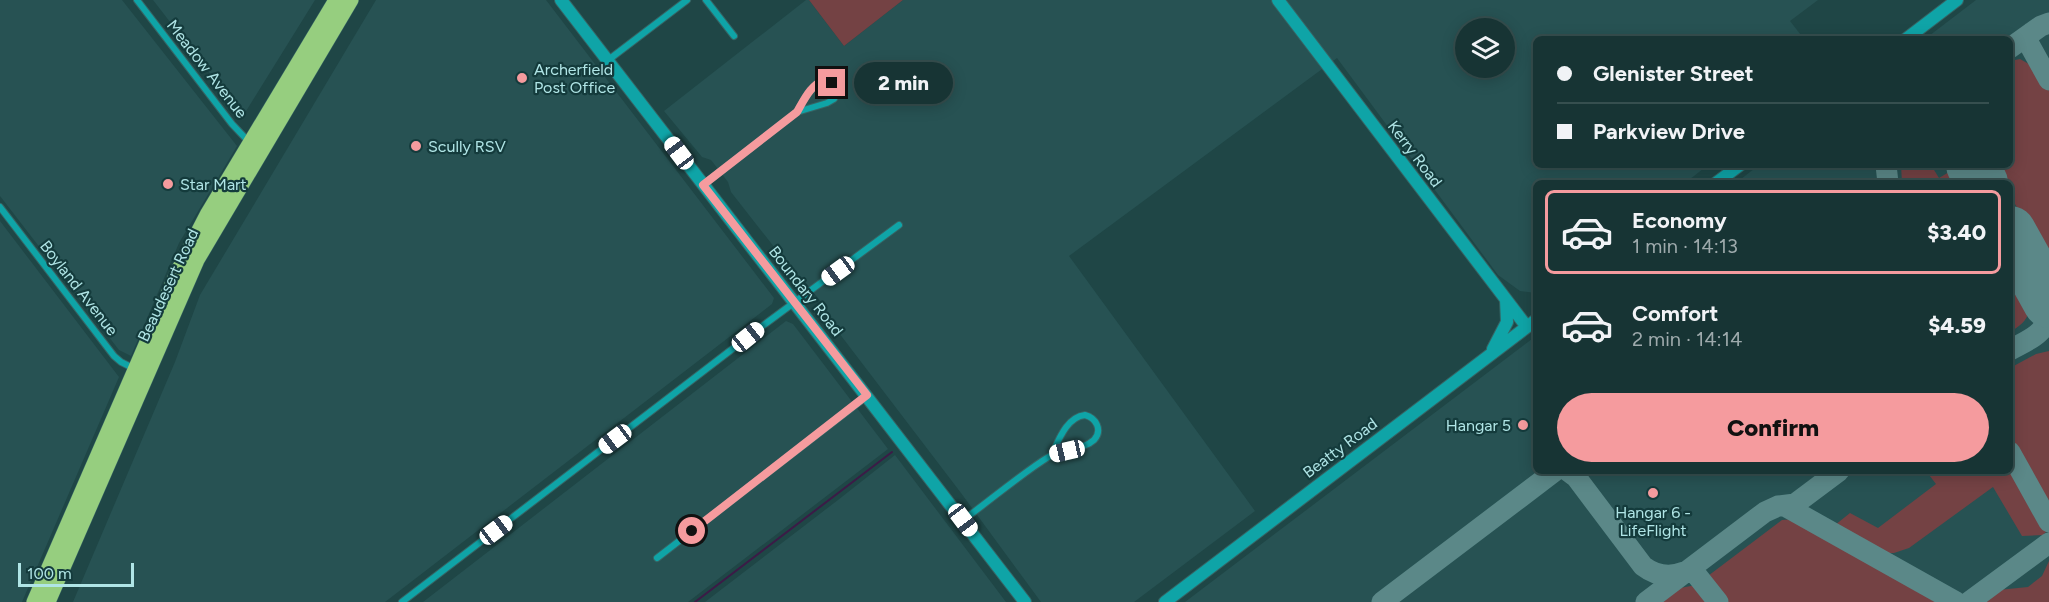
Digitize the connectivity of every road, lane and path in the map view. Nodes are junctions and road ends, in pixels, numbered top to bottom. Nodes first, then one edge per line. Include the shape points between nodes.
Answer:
1 (137, 0) edge
2 (336, 0) edge
3 (351, 0) edge
4 (561, 0) edge
5 (687, 0) edge
6 (706, 0) edge
7 (1278, 0) edge
8 (1958, 0) edge
9 (734, 36) dead end
10 (1910, 36) edge
11 (607, 60) junction
12 (797, 112) junction
13 (255, 147) junction
14 (1736, 168) edge
15 (1720, 180) edge
16 (703, 185) junction
17 (0, 207) edge
18 (899, 225) dead end
19 (1506, 300) junction
20 (794, 303) junction
21 (1532, 323) edge
22 (1472, 369) junction
23 (141, 371) junction
24 (867, 395) junction
25 (1052, 454) junction
26 (963, 520) junction
27 (657, 558) dead end
28 (34, 602) edge
29 (48, 602) edge
30 (402, 602) edge
31 (1025, 602) edge
32 (1165, 602) edge

1 - 13 street, Meadow Avenue via 232,124
2 - 13 highway, Beaudesert Road
3 - 13 highway, Beaudesert Road
4 - 11 main road, Boundary Road
5 - 11 street
6 - 9 street
7 - 19 main road, Kerry Road
8 - 10 main road
11 - 16 main road, Boundary Road
12 - 12 street via 819,82 825,80 834,85 837,92 831,101
12 - 16 street
13 - 23 highway, Beaudesert Road
14 - 15 main road
16 - 20 main road, Boundary Road
17 - 23 street, Boyland Avenue via 114,356
18 - 20 street
19 - 21 main road, Kerry Road
19 - 22 main road via 1507,322 1499,340
20 - 24 main road, Boundary Road
20 - 30 street
21 - 22 main road, Beatty Road
22 - 32 main road, Beatty Road
23 - 28 highway, Beaudesert Road
23 - 29 highway, Beaudesert Road
24 - 26 main road, Boundary Road
24 - 27 street
25 - 25 street via 1074,418 1085,415 1095,420 1098,432 1093,441
25 - 26 street
26 - 31 main road, Boundary Road

